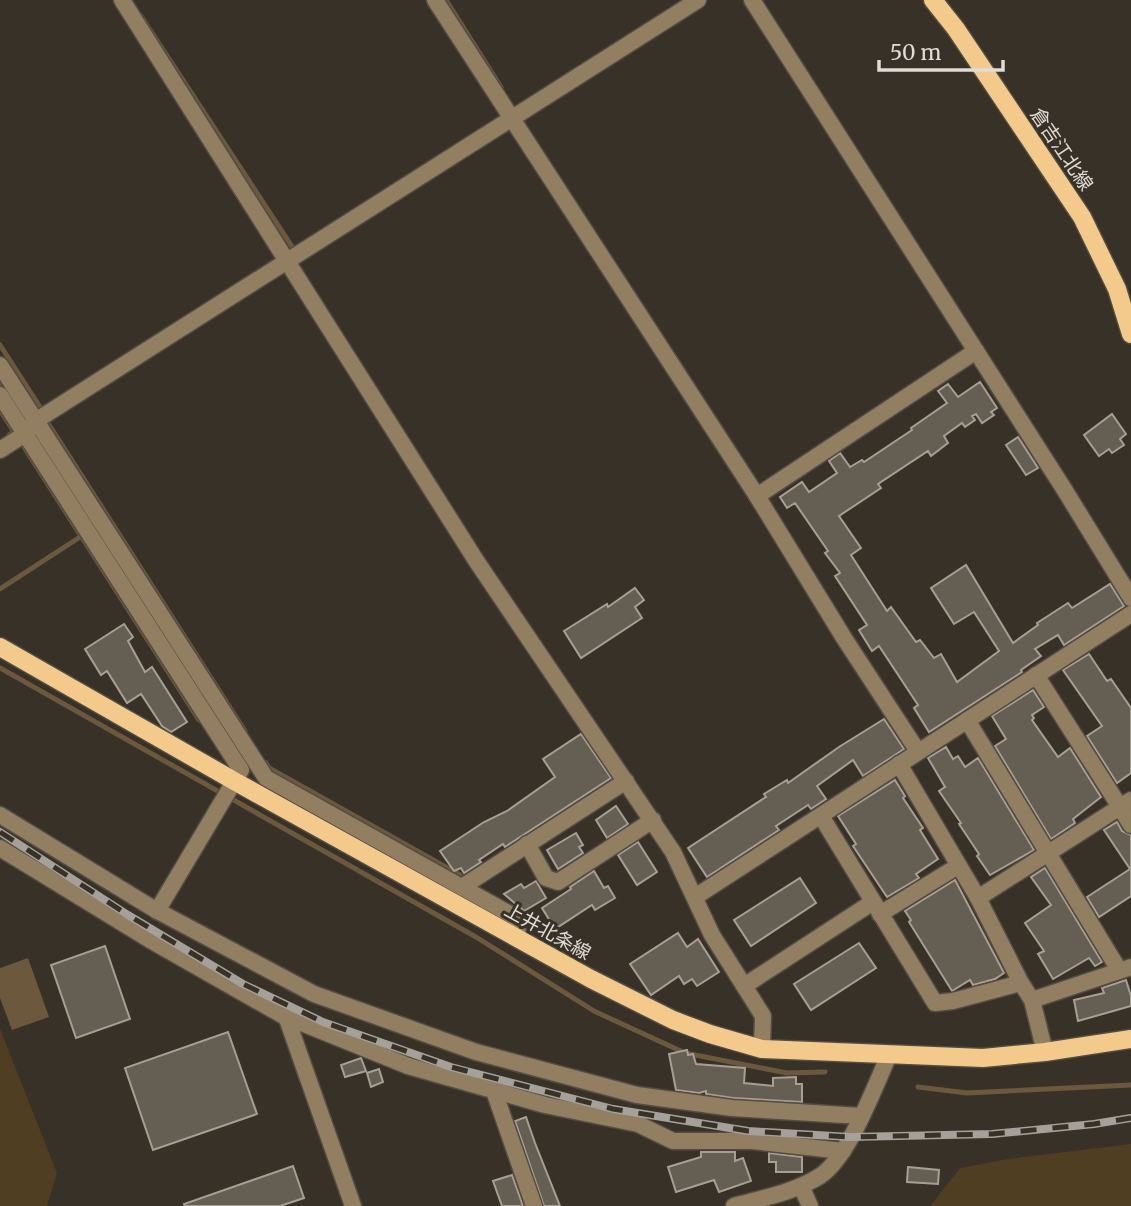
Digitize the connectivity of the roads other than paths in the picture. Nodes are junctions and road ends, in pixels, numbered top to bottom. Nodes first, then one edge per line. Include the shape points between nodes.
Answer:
1 (122, 0) edge
2 (435, 0) edge
3 (698, 0) edge
4 (752, 0) edge
5 (933, 0) edge
6 (512, 119) junction
7 (287, 260) junction
8 (1131, 334) edge
9 (976, 351) junction
10 (0, 365) edge
11 (0, 395) edge
12 (37, 419) junction
13 (24, 434) junction
14 (0, 450) edge
15 (757, 496) junction
16 (1131, 598) edge
17 (1131, 614) edge
18 (0, 647) edge
19 (1036, 675) junction
20 (967, 720) junction
21 (917, 750) junction
22 (899, 764) junction
23 (259, 768) junction
24 (239, 776) junction
25 (626, 780) junction
26 (1126, 804) edge
27 (0, 815) edge
28 (821, 816) junction
29 (653, 820) junction
30 (1131, 825) edge
31 (527, 844) junction
32 (0, 848) edge
33 (1049, 853) junction
34 (958, 866) junction
35 (462, 887) junction
36 (695, 897) junction
37 (978, 898) junction
38 (877, 908) junction
39 (157, 911) junction
40 (519, 938) junction
41 (1125, 969) edge
42 (1021, 983) junction
43 (744, 986) junction
44 (1032, 1000) junction
45 (285, 1016) junction
46 (1131, 1039) edge
47 (762, 1049) junction
48 (1045, 1052) junction
49 (889, 1055) junction
50 (494, 1091) junction
51 (861, 1116) junction
52 (843, 1151) junction
53 (801, 1186) junction
54 (353, 1206) edge
55 (534, 1206) edge
56 (734, 1206) edge
57 (810, 1206) edge

1 - 7 street
2 - 6 street
3 - 6 street
4 - 9 street
5 - 8 main road, 倉吉江北線 via 1082,217 1117,289
6 - 7 street
6 - 15 street
7 - 12 street
7 - 25 street via 477,562
9 - 15 street
9 - 16 street
10 - 12 street
11 - 13 street
12 - 13 street
12 - 23 street
13 - 14 street
13 - 24 street
15 - 21 street
17 - 19 street
18 - 24 main road, 上井北条線
19 - 20 street
19 - 26 street
20 - 21 street
20 - 33 street
21 - 22 street
22 - 28 street
22 - 34 street
23 - 24 street
23 - 35 street via 266,778
24 - 39 street
24 - 40 main road, 上井北条線
25 - 29 street
25 - 31 street
26 - 30 street
26 - 33 street
27 - 39 street
28 - 36 street
28 - 38 street
29 - 31 street via 558,881 546,878
29 - 36 street
31 - 35 street
32 - 45 street
33 - 37 street
33 - 41 street
34 - 37 street
34 - 38 street
35 - 40 street via 517,918
36 - 43 street
37 - 42 street
38 - 42 street via 935,1003
38 - 43 street
39 - 51 street via 314,994 476,1052 637,1095 732,1108
40 - 47 main road, 上井北条線 via 673,1020
41 - 44 street
42 - 44 street
43 - 47 street via 763,1016
44 - 48 street
45 - 50 street via 408,1066
45 - 54 street
46 - 48 main road, 上井北条線
47 - 49 main road, 上井北条線
48 - 49 main road, 上井北条線 via 983,1058
49 - 51 street
50 - 52 street via 638,1124 673,1141 752,1141
50 - 55 street
51 - 52 street
52 - 53 street via 822,1175
53 - 56 street
53 - 57 street

